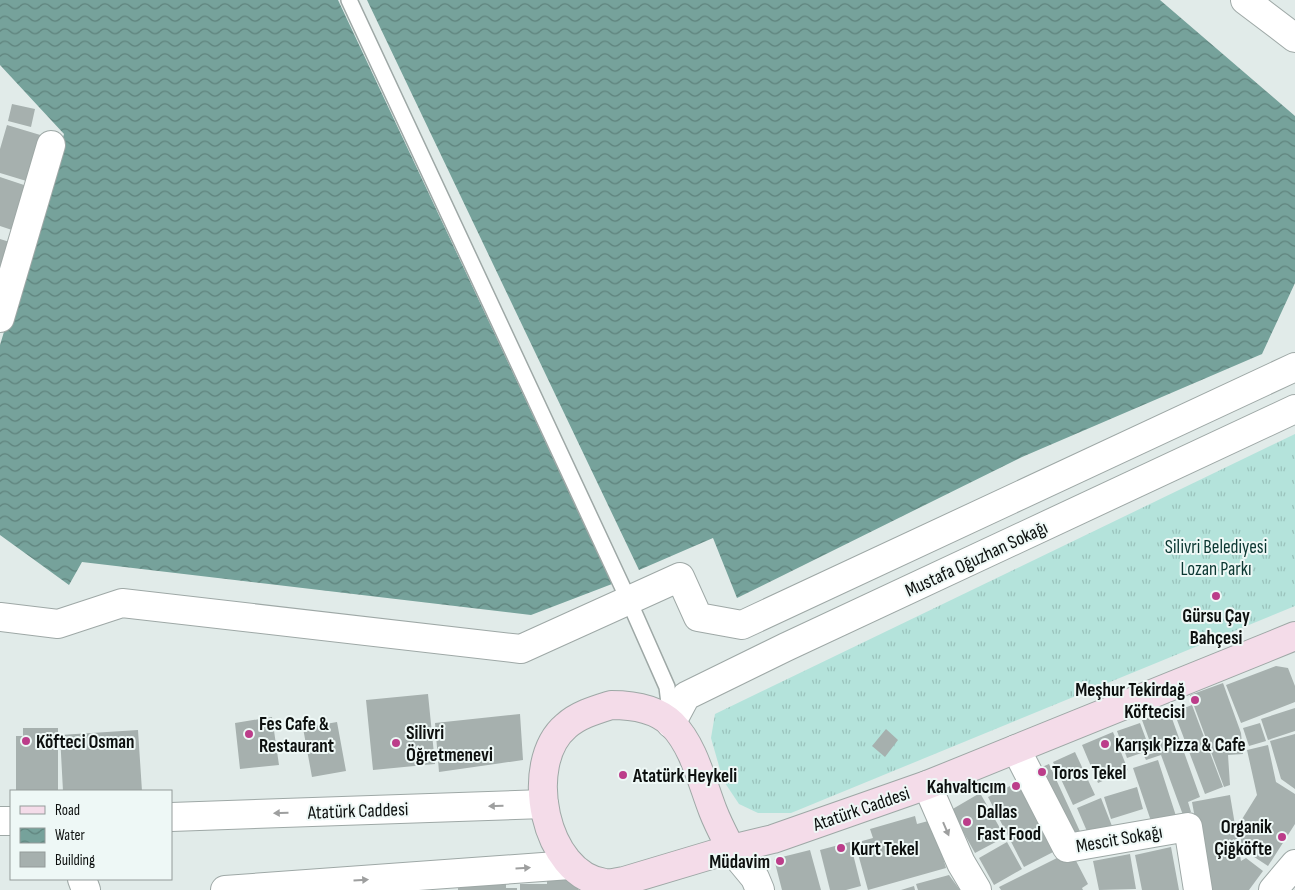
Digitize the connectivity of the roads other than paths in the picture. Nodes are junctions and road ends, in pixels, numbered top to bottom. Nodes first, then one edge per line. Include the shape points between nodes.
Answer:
1 (349, 0) edge
2 (1245, 0) edge
3 (1295, 38) edge
4 (52, 144) dead end
5 (0, 318) edge
6 (1295, 366) edge
7 (1295, 409) edge
8 (629, 601) junction
9 (0, 617) edge
10 (1295, 636) edge
11 (671, 724) junction
12 (1016, 748) junction
13 (927, 785) junction
14 (544, 804) junction
15 (172, 817) edge
16 (731, 849) junction
17 (1295, 864) edge
18 (570, 865) junction
19 (607, 888) edge
20 (225, 890) edge
21 (760, 890) edge
22 (977, 890) edge
23 (1198, 890) edge
24 (1273, 890) edge

1 - 8 lane
2 - 3 street
4 - 5 street
6 - 8 street, Mustafa Oğuzhan Sokağı via 742,625 698,617 680,577
7 - 11 street, Mustafa Oğuzhan Sokağı via 686,696
8 - 9 street via 521,649 122,602 58,624
8 - 11 lane via 667,688
10 - 12 street, Atatürk Caddesi
11 - 14 street via 654,712 628,705 611,705 588,712 565,726 548,750 543,772
11 - 16 street via 684,740
12 - 13 street, Atatürk Caddesi
12 - 23 street, Mescit Sokağı via 1067,848 1188,827
13 - 16 street, Atatürk Caddesi via 782,836
13 -> 22 street via 961,863
14 -> 15 street, Atatürk Caddesi
14 - 18 street via 558,848
16 - 19 street, Atatürk Caddesi
16 - 21 street via 755,878
17 - 24 street
18 - 19 street
20 -> 18 street

